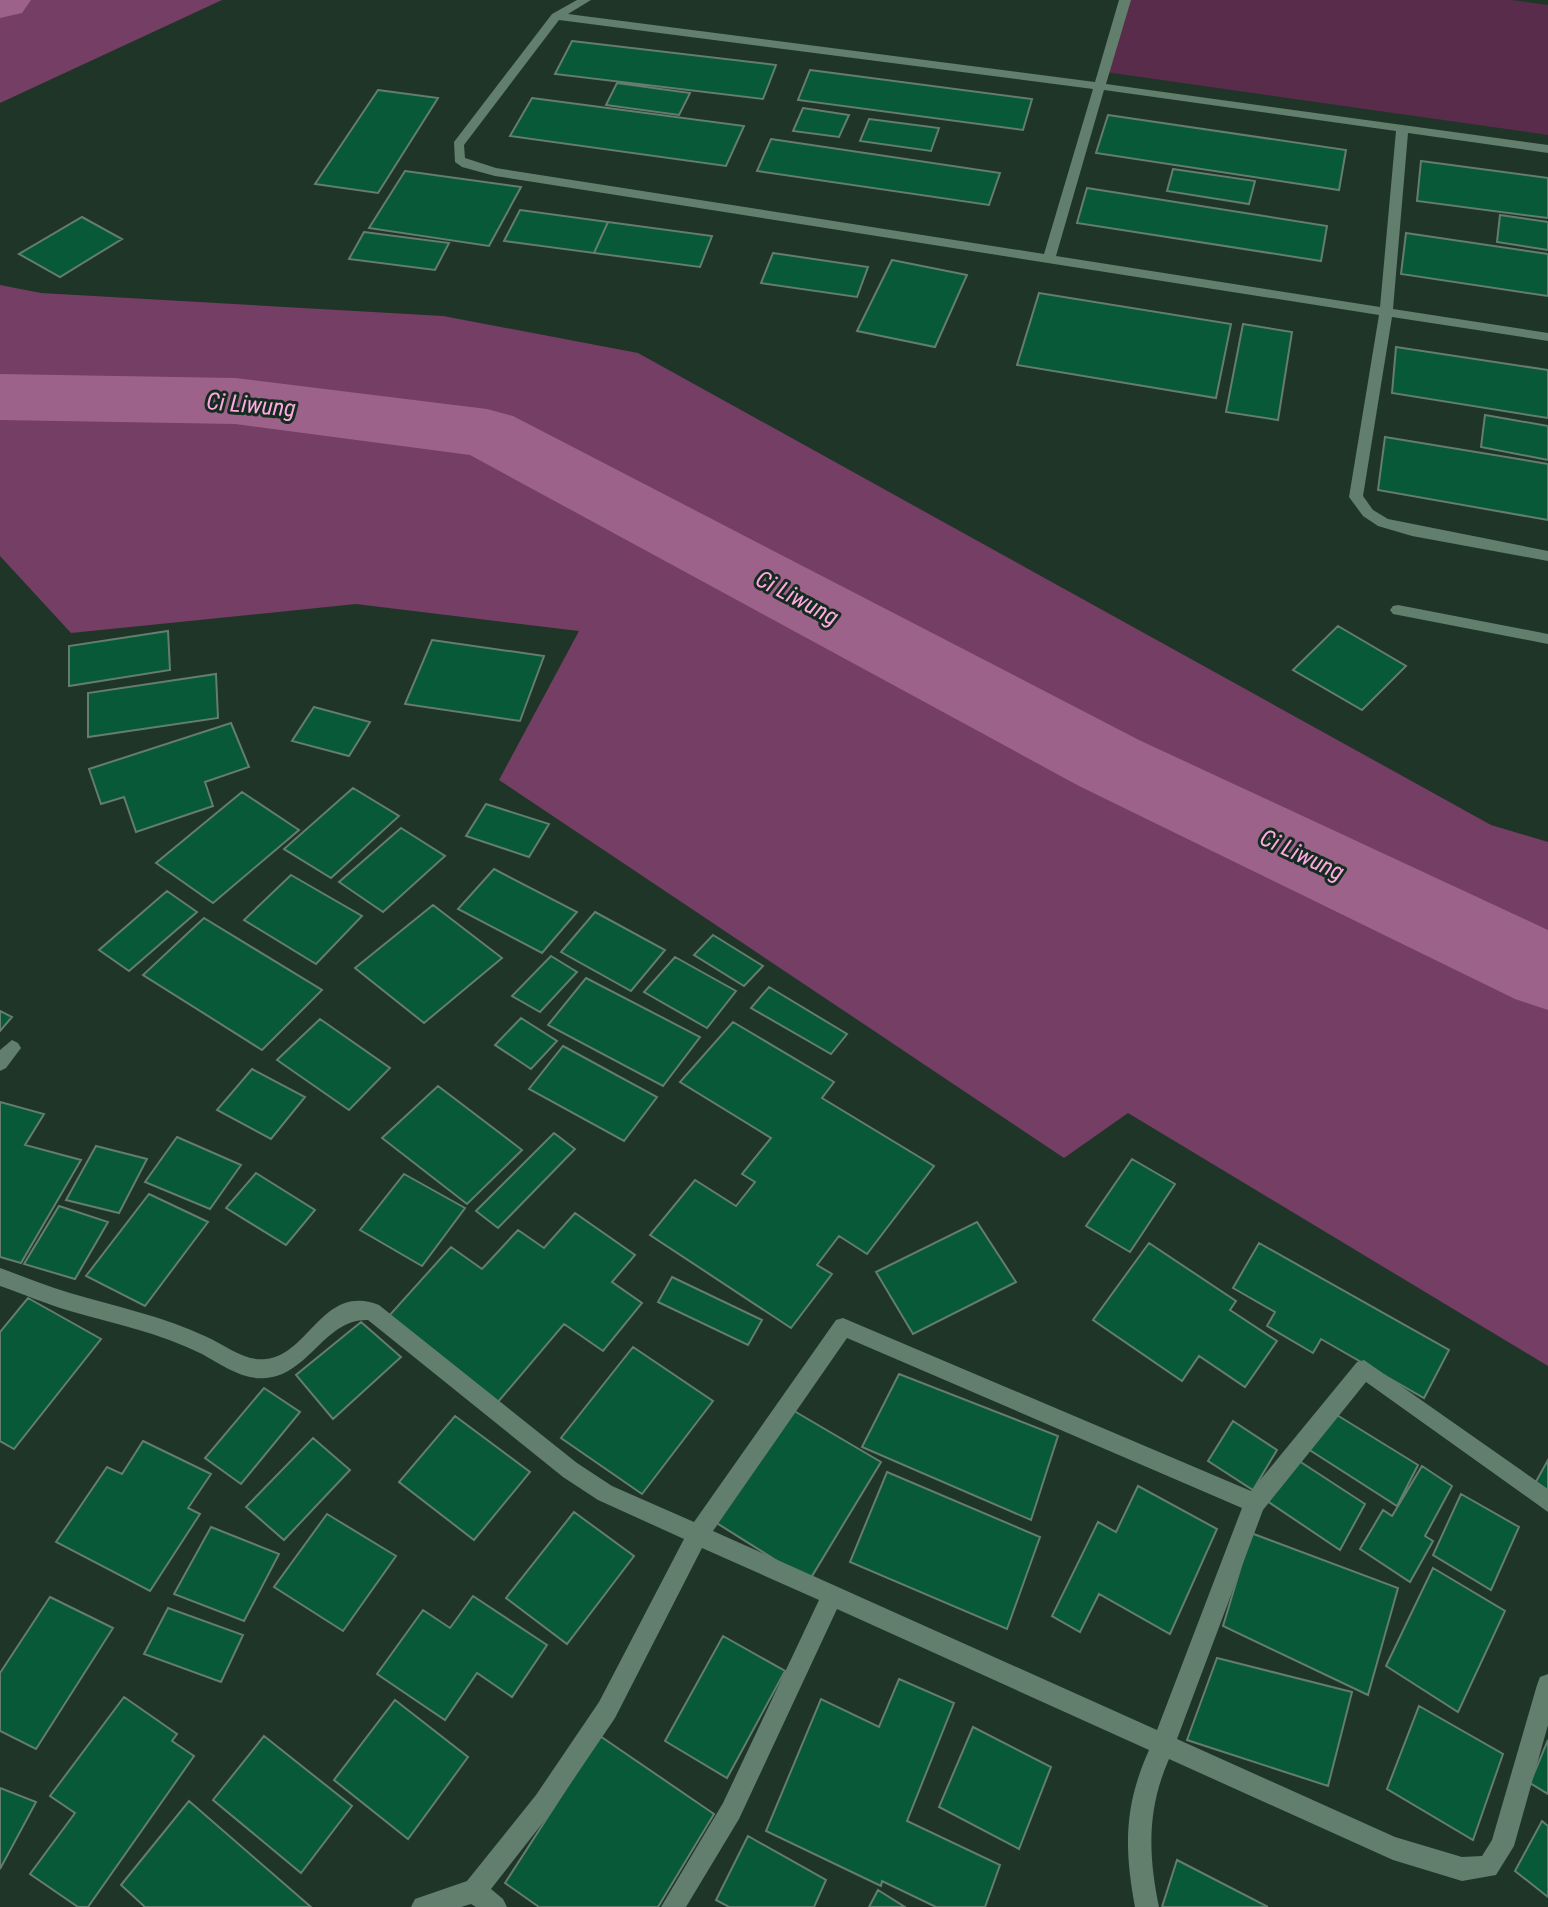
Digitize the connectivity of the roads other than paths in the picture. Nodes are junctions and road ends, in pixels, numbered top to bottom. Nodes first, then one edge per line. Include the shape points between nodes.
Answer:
1 (584, 0) edge
2 (1125, 0) edge
3 (556, 16) junction
4 (1098, 86) junction
5 (1402, 130) junction
6 (1548, 149) edge
7 (1049, 259) junction
8 (1386, 311) junction
9 (1548, 337) edge
10 (1548, 556) edge
11 (1398, 610) dead end
12 (1548, 639) edge
13 (12, 1048) dead end
14 (0, 1063) edge
15 (0, 1277) edge
16 (1548, 1502) edge
17 (1255, 1503) junction
18 (696, 1536) junction
19 (832, 1596) junction
20 (1548, 1685) edge
21 (1164, 1742) junction
22 (474, 1891) junction
23 (424, 1907) edge
24 (495, 1907) edge
25 (673, 1907) edge
26 (1147, 1907) edge

1 - 3 street
2 - 4 street
3 - 4 street
3 - 7 street via 457,145 459,159 466,164
4 - 5 street
4 - 7 street
5 - 6 street
5 - 8 street
7 - 8 street
8 - 9 street
8 - 10 street via 1355,489 1360,505 1382,523
11 - 12 street
13 - 14 street
15 - 18 street via 181,1333 247,1366 267,1370 295,1357 344,1311 372,1311 570,1470 605,1493
16 - 17 street via 1364,1369
17 - 18 street via 843,1327
17 - 21 street
18 - 19 street
18 - 22 street via 607,1710 544,1803
19 - 21 street
19 - 25 street via 732,1811
20 - 21 street via 1502,1846 1489,1867 1462,1869 1393,1848
21 - 26 street via 1138,1814 1136,1843
22 - 23 street
22 - 24 street

